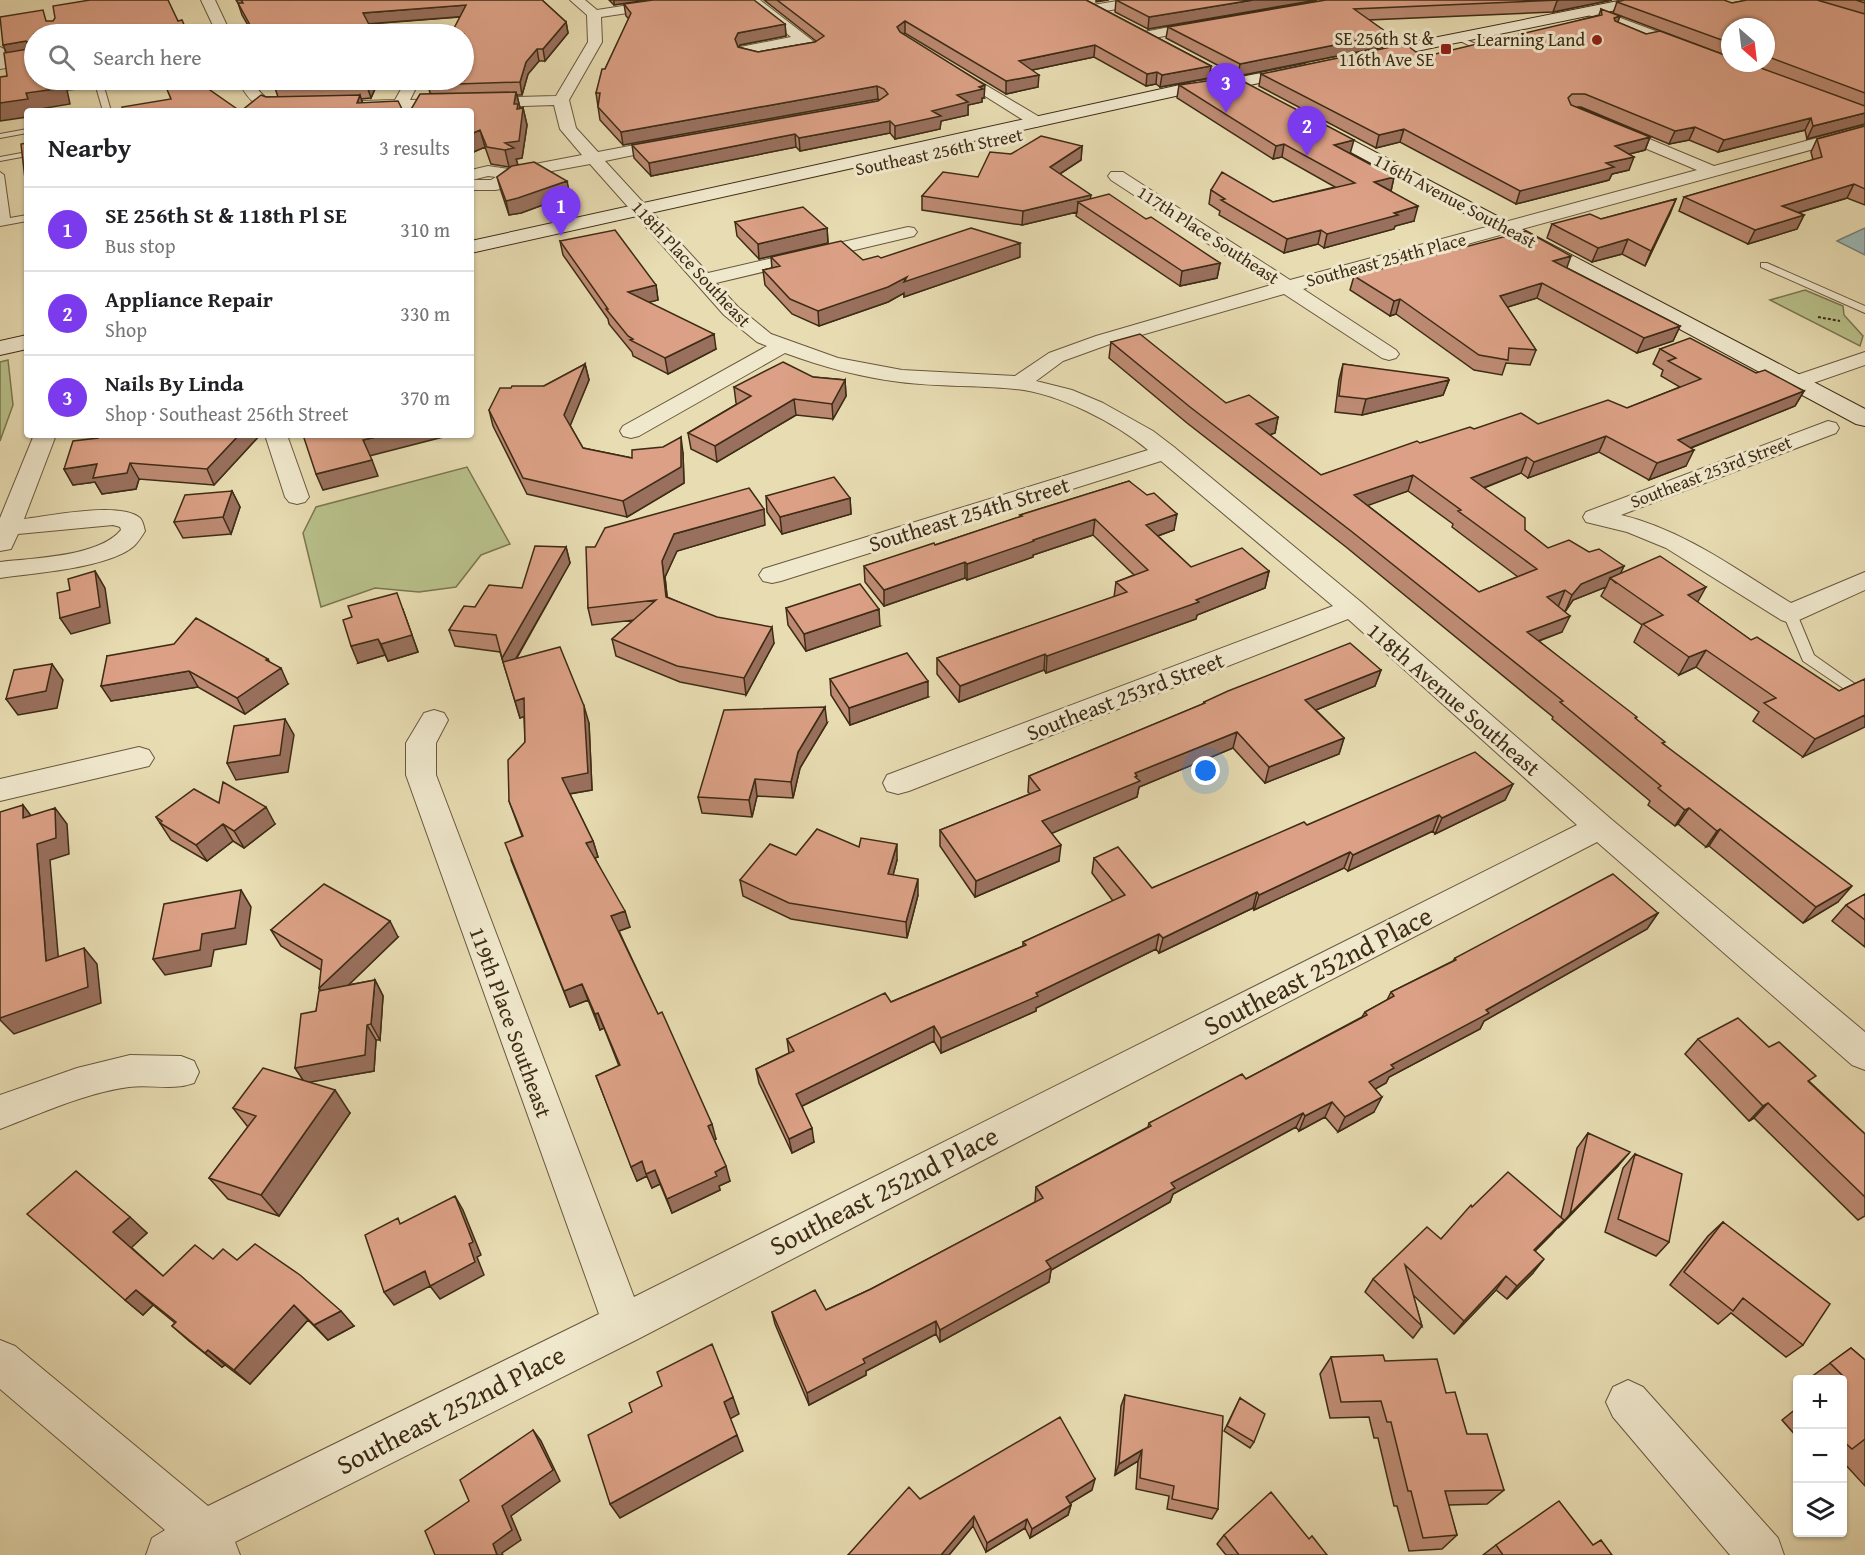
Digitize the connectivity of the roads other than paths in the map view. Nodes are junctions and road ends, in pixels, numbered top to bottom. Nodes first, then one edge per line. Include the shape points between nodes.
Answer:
1 (208, 0) edge
2 (577, 0) edge
3 (688, 0) edge
4 (751, 0) edge
5 (1076, 0) edge
6 (1147, 0) edge
7 (1645, 0) edge
8 (1093, 9) junction
9 (1591, 11) junction
10 (594, 14) junction
11 (1114, 20) edge
12 (1219, 22) edge
13 (219, 24) edge
14 (1634, 27) junction
15 (1615, 31) edge
16 (1139, 33) joint
17 (1458, 38) junction
18 (1662, 38) junction
19 (803, 39) dead end
20 (1643, 42) edge
21 (1168, 48) edge
22 (0, 49) edge
23 (1490, 52) edge
24 (1705, 54) edge
25 (1353, 59) edge
26 (941, 62) edge
27 (24, 63) edge
28 (1, 66) edge
29 (1318, 66) edge
30 (1210, 69) edge
31 (1236, 83) junction
32 (101, 90) edge
33 (250, 90) edge
34 (408, 90) edge
35 (1256, 94) edge
36 (561, 100) junction
37 (400, 105) junction
38 (341, 107) edge
39 (106, 108) edge
40 (278, 108) edge
41 (278, 108) edge
42 (305, 108) edge
43 (1295, 115) edge
44 (1037, 122) junction
45 (1596, 122) edge
46 (1865, 130) edge
47 (24, 132) edge
48 (0, 136) edge
49 (685, 140) edge
50 (24, 155) edge
51 (593, 158) junction
52 (0, 159) edge
53 (1715, 172) junction
54 (474, 174) edge
55 (506, 175) junction
56 (0, 176) edge
57 (1117, 176) dead end
58 (474, 185) edge
59 (640, 211) junction
60 (24, 219) edge
61 (3, 223) edge
62 (1504, 227) junction
63 (908, 232) dead end
64 (474, 246) edge
65 (1764, 265) dead end
66 (703, 280) junction
67 (1287, 287) junction
68 (1865, 310) edge
69 (24, 343) edge
70 (782, 346) junction
71 (0, 348) edge
72 (1389, 354) dead end
73 (1865, 358) edge
74 (1019, 383) junction
75 (1796, 383) junction
76 (1865, 419) edge
77 (1828, 428) dead end
78 (631, 431) dead end
79 (44, 438) edge
80 (277, 438) edge
81 (1166, 452) junction
82 (297, 497) dead end
83 (4, 539) edge
84 (0, 570) edge
85 (772, 575) dead end
86 (1865, 580) edge
87 (1352, 608) junction
88 (1790, 614) junction
89 (1865, 698) edge
90 (434, 720) dead end
91 (139, 758) dead end
92 (898, 783) dead end
93 (0, 790) edge
94 (1600, 827) junction
95 (1865, 1053) edge
96 (181, 1072) dead end
97 (0, 1112) edge
98 (623, 1324) junction
99 (0, 1361) edge
100 (1628, 1402) dead end
101 (197, 1548) edge
102 (1761, 1555) edge

1 - 13 street
2 - 10 street
3 - 10 street
4 - 19 street
5 - 8 main road
6 - 8 street
7 - 9 main road
8 - 11 main road
9 - 14 street
9 - 17 main road
10 - 36 street via 595,42
12 - 16 street
14 - 15 lane
14 - 18 street
16 - 21 main road
17 - 23 lane
17 - 25 main road
18 - 20 lane
18 - 24 street
22 - 28 lane
26 - 44 street
27 - 28 lane
29 - 31 main road, Southeast 256th Street
30 - 31 main road
31 - 35 main road
31 - 44 main road, Southeast 256th Street via 1197,86
31 - 59 main road, Southeast 256th Street via 1191,99 671,209
32 - 39 lane
33 - 40 street via 253,97
34 - 37 street
36 - 37 street
36 - 51 street, 118th Place Southeast via 568,129
37 - 38 street
41 - 42 street
43 - 62 main road, 116th Avenue Southeast
44 - 59 main road, Southeast 256th Street
45 - 53 street
46 - 53 street, Southeast 254th Place
47 - 48 lane
49 - 51 street
50 - 52 lane
51 - 55 street
51 - 59 street, 118th Place Southeast
53 - 62 street, Southeast 254th Place
54 - 55 street via 494,171
55 - 58 street via 505,181 495,185
56 - 61 lane
57 - 67 street, 117th Place Southeast
59 - 64 main road, Southeast 256th Street
59 - 66 street, 118th Place Southeast
60 - 61 lane
62 - 67 street, Southeast 254th Place
62 - 75 main road, 116th Avenue Southeast
63 - 66 street
65 - 68 lane
66 - 70 street, 118th Place Southeast via 749,328
67 - 72 street, 117th Place Southeast
67 - 74 street, Southeast 254th Place via 1074,349
69 - 71 main road
70 - 74 street, 118th Place Southeast via 874,373
70 - 78 street
73 - 75 street
74 - 81 street, 118th Avenue Southeast via 1095,408
75 - 76 main road, 116th Avenue Southeast
77 - 88 street, Southeast 253rd Street via 1595,517 1635,526 1675,543
79 - 83 street
80 - 82 street
81 - 85 street, Southeast 254th Street
81 - 87 street, 118th Avenue Southeast
83 - 84 street via 116,517 131,523 134,531 126,542 103,554
86 - 88 street
87 - 92 street, Southeast 253rd Street
87 - 94 street, 118th Avenue Southeast
88 - 89 lane via 1808,658
90 - 98 street, 119th Place Southeast via 422,743 420,775
91 - 93 street
94 - 95 street, 118th Avenue Southeast
94 - 98 street, Southeast 252nd Place
96 - 97 street via 130,1071 77,1084
98 - 101 street, Southeast 252nd Place
99 - 101 street
100 - 102 street

